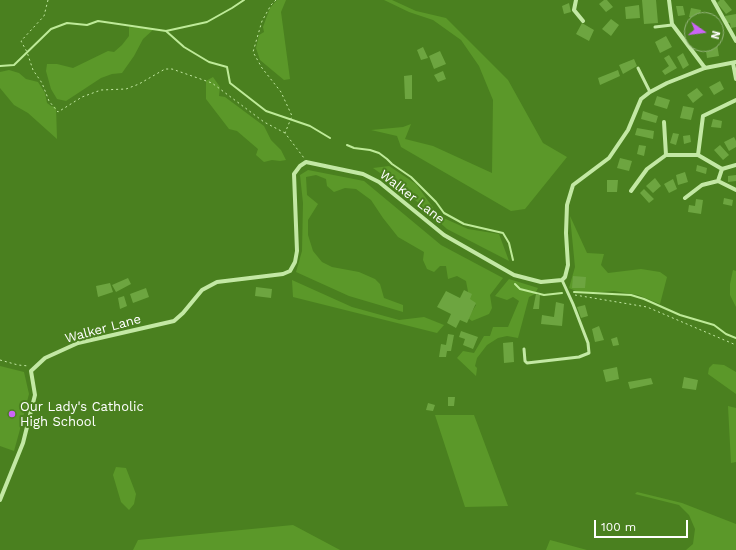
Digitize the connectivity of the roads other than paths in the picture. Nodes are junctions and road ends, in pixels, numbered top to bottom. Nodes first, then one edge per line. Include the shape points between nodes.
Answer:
1 (576, 0) edge
2 (669, 0) edge
3 (713, 0) edge
4 (583, 21) dead end
5 (672, 25) junction
6 (655, 28) dead end
7 (736, 41) edge
8 (734, 63) edge
9 (638, 68) dead end
10 (705, 68) junction
11 (736, 79) edge
12 (650, 92) junction
13 (736, 100) edge
14 (664, 122) dead end
15 (666, 155) junction
16 (698, 155) junction
17 (736, 165) edge
18 (722, 169) junction
19 (718, 182) junction
20 (736, 190) edge
21 (631, 191) dead end
22 (685, 198) dead end
23 (562, 280) junction
24 (524, 349) dead end
25 (0, 500) edge

1 - 4 street via 574,10
2 - 5 street
3 - 7 street
5 - 6 lane
5 - 10 street
8 - 10 street
8 - 11 street
9 - 12 lane
10 - 12 street
12 - 23 street via 641,99 628,130 609,158 573,185 567,204 568,265
13 - 16 street via 703,116
14 - 15 street
15 - 16 street
15 - 21 street via 647,169
16 - 18 street
17 - 18 street
18 - 19 street
19 - 20 street
19 - 22 street via 702,185
23 - 24 lane via 574,304 588,343 589,354 527,363
23 - 25 street, Walker Lane via 541,282 514,275 444,235 379,182 363,174 306,162 294,174 297,251 296,262 290,271 217,282 202,290 174,321 78,343 45,358 31,371 35,395 23,443

